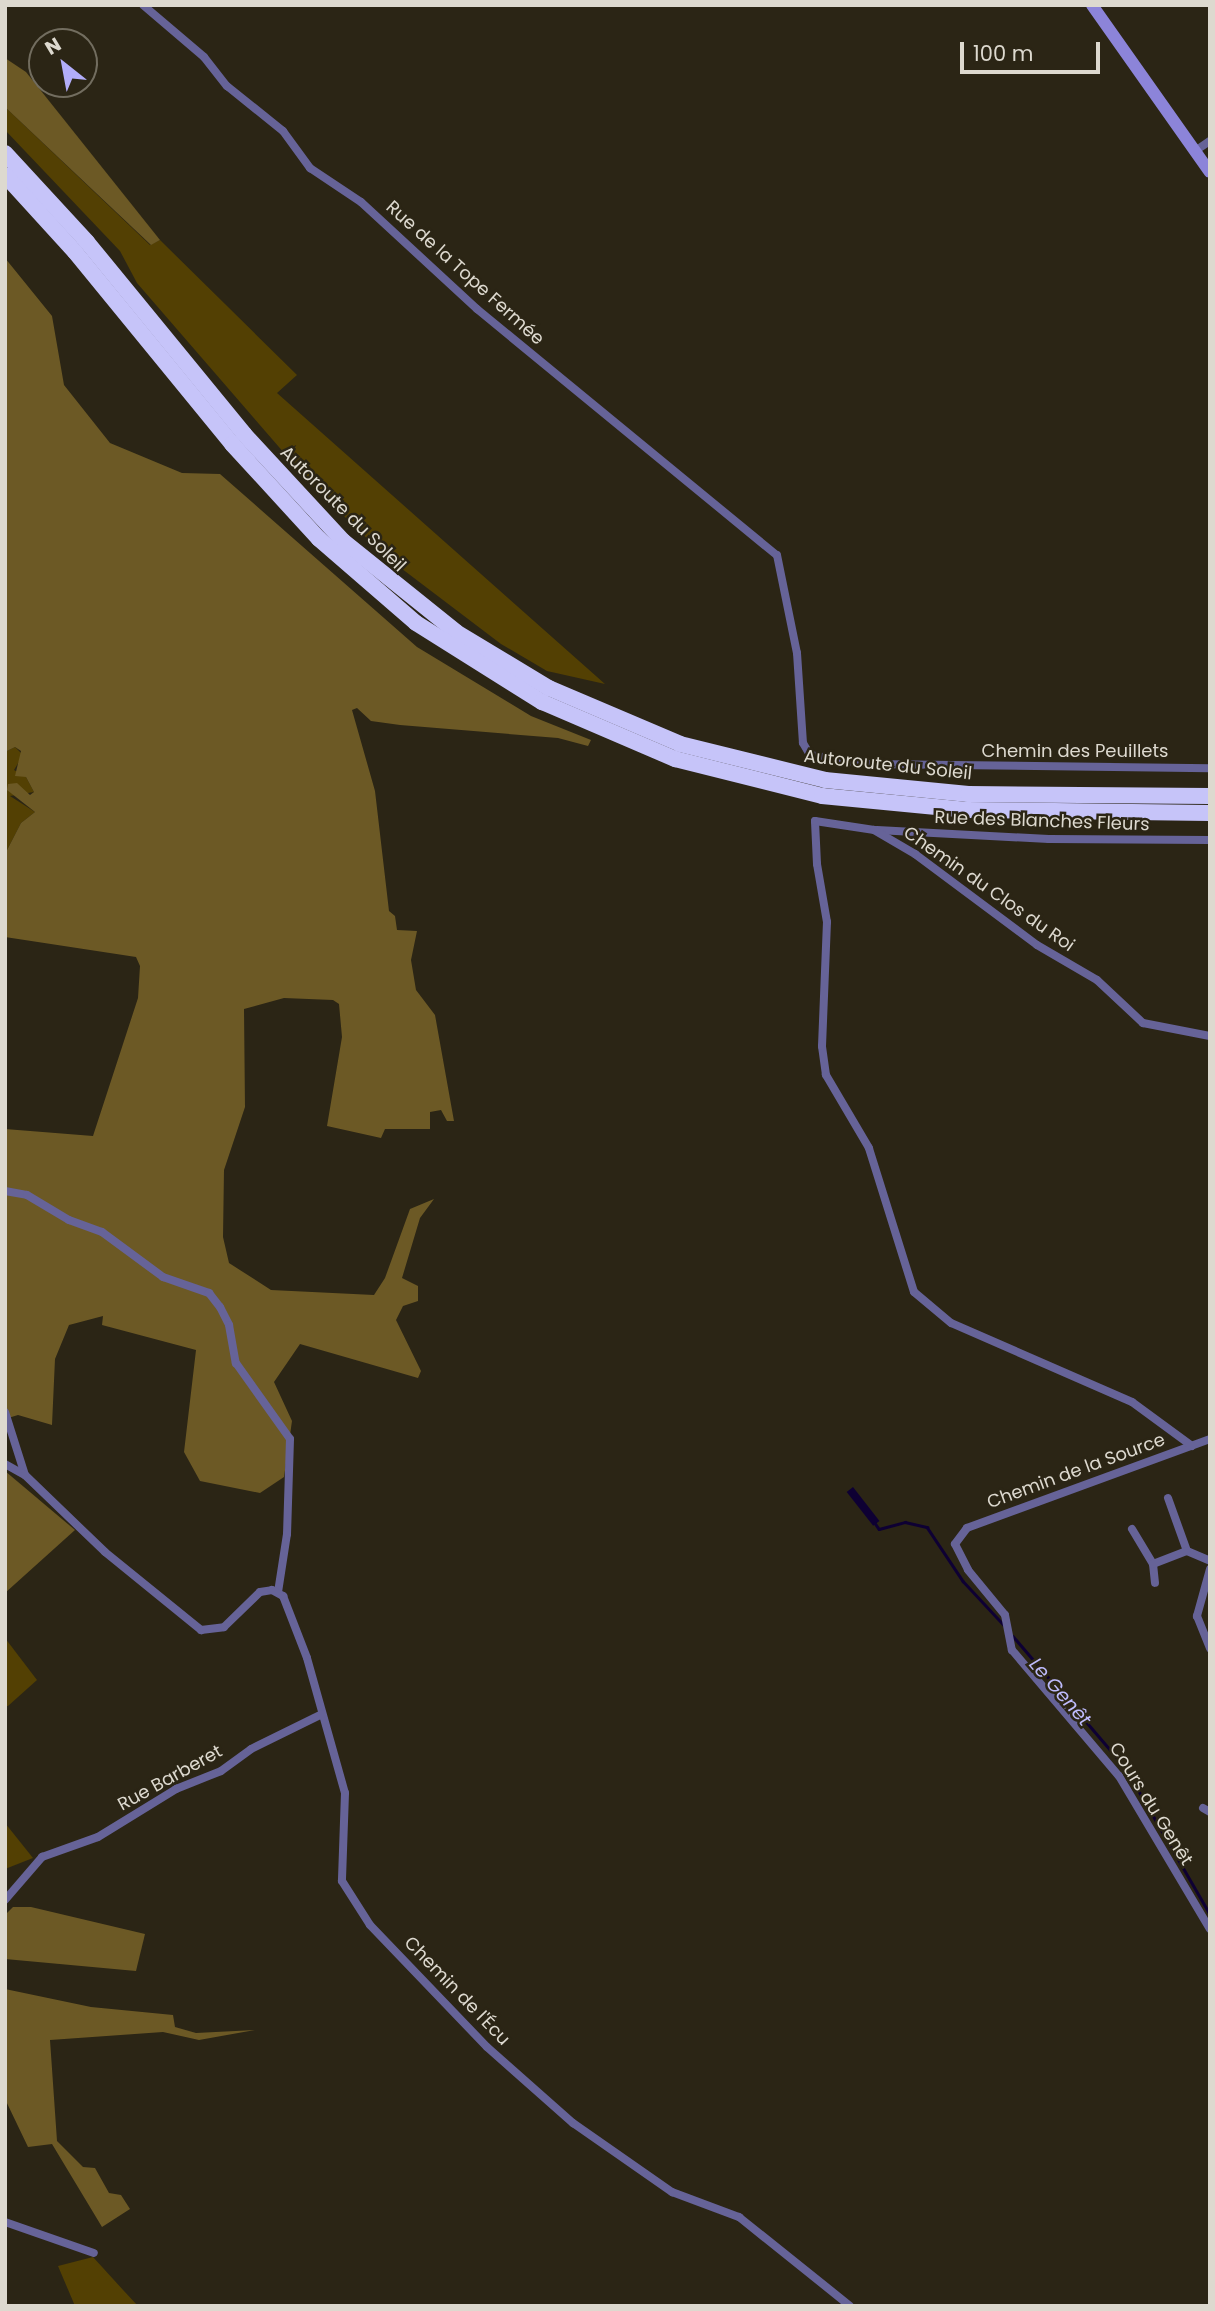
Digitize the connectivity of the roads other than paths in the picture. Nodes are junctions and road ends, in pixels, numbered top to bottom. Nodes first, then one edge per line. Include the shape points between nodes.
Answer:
1 (143, 5) edge
2 (1092, 5) edge
3 (1210, 141) edge
4 (1195, 151) junction
5 (5, 153) edge
6 (1210, 173) edge
7 (5, 175) edge
8 (777, 555) joint
9 (1210, 768) edge
10 (1210, 796) edge
11 (1210, 813) edge
12 (874, 830) junction
13 (1210, 840) edge
14 (1210, 1036) edge
15 (5, 1191) edge
16 (5, 1412) edge
17 (1210, 1439) edge
18 (1192, 1446) junction
19 (5, 1464) edge
20 (25, 1475) junction
21 (1168, 1498) dead end
22 (1132, 1529) dead end
23 (956, 1538) joint
24 (1187, 1551) junction
25 (1210, 1561) edge
26 (1153, 1564) junction
27 (1210, 1569) edge
28 (1155, 1583) dead end
29 (278, 1592) junction
30 (1210, 1649) edge
31 (322, 1714) junction
32 (5, 1900) edge
33 (1210, 1929) edge
34 (5, 2222) edge
35 (94, 2253) dead end
36 (850, 2306) edge

1 - 8 street, Rue de la Tope Fermée via 204,57 227,86 283,131 310,168 361,202 477,309
2 - 4 main road
3 - 4 street
4 - 6 main road
5 - 10 highway, Autoroute du Soleil via 94,251 251,443 343,541 456,632 549,688 680,744 825,780 968,794
7 - 11 highway, Autoroute du Soleil via 240,454 319,539 432,635 542,702 675,759 822,796 967,810
8 - 9 street, Chemin des Peuillets via 797,653 803,743 810,755 893,764
12 - 13 street, Rue des Blanches Fleurs
12 - 14 street, Chemin du Clos du Roi via 937,868 1037,945 1097,980 1134,1018 1161,1029
12 - 18 street, Chemin du Clos du Roi via 815,821 817,864 828,922 822,1046 826,1075 874,1159 914,1292 951,1323 1132,1402
15 - 29 street via 27,1195 69,1220 102,1232 163,1277 209,1293 220,1307 229,1325 236,1363 290,1439 287,1534
16 - 20 street
17 - 18 street, Chemin de la Source
18 - 23 street, Chemin de la Source via 976,1524
19 - 20 street
20 - 29 street via 105,1552 197,1628 219,1629 256,1594
21 - 24 street
22 - 26 street
23 - 33 street, Cours du Genêt via 959,1557 1009,1631 1012,1650 1119,1776
24 - 25 street
24 - 26 street
26 - 28 street
27 - 30 street via 1197,1616
29 - 31 street, Chemin de l'Écu via 302,1646
31 - 32 street, Rue Barberet via 251,1749 211,1776 176,1789 98,1837 42,1857
31 - 36 street, Chemin de l'Écu via 345,1793 342,1881 370,1925 487,2047 573,2123 672,2192 739,2217
34 - 35 street

